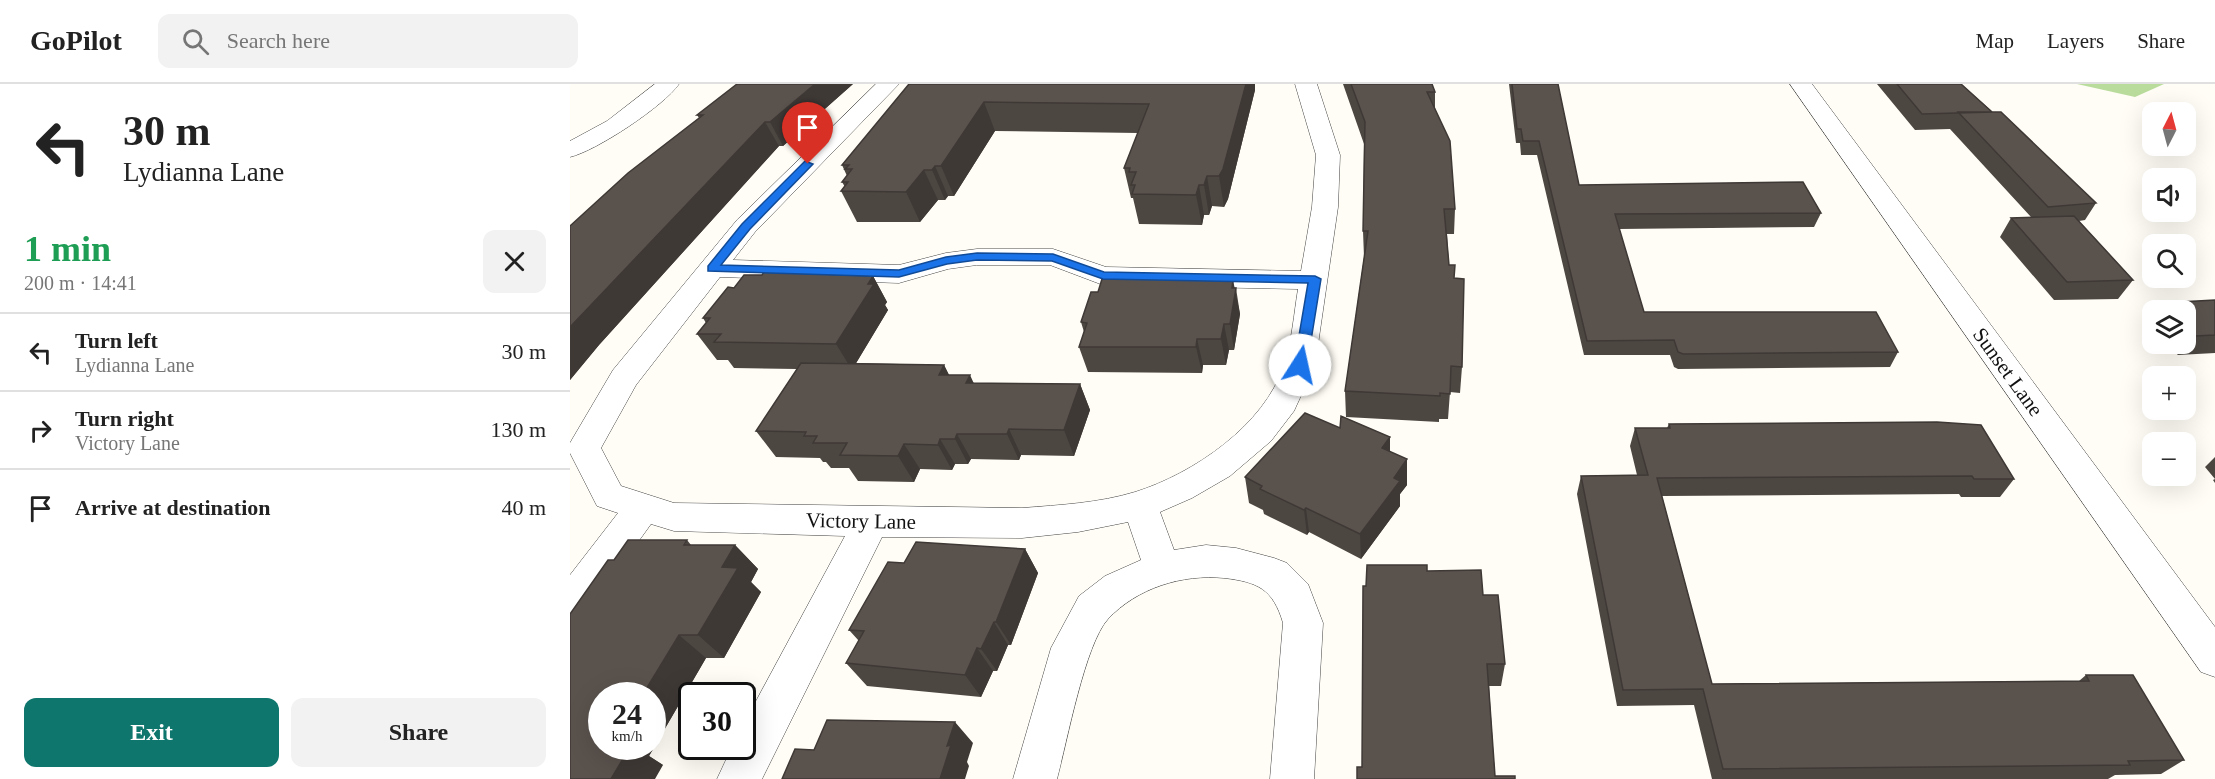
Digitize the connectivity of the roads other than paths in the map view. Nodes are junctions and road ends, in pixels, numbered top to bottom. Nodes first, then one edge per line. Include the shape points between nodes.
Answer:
1 (668, 84) edge
2 (888, 84) edge
3 (1306, 84) edge
4 (1801, 84) edge
5 (570, 150) edge
6 (712, 268) junction
7 (1315, 279) junction
8 (1140, 505) junction
9 (643, 507) junction
10 (871, 522) junction
11 (1162, 567) junction
12 (570, 605) edge
13 (2215, 659) edge
14 (740, 779) edge
15 (1035, 779) edge
16 (1292, 779) edge

1 - 5 street via 615,126
2 - 6 street, Victory Lane via 746,226
3 - 7 street, Victory Lane via 1328,155
4 - 13 street, Sunset Lane
6 - 7 street via 899,274 977,257 1053,257 1103,276
6 - 9 street, Victory Lane via 624,378 584,448 609,496
7 - 8 street, Victory Lane via 1300,365 1283,403 1259,432 1218,467
8 - 10 street, Victory Lane via 1078,518 1022,522
8 - 11 street
9 - 10 street, Victory Lane via 674,517
9 - 12 street
10 - 14 street
11 - 15 street via 1118,588 1093,608 1071,648
11 - 16 street via 1206,561 1236,564 1274,574 1294,596 1304,623

